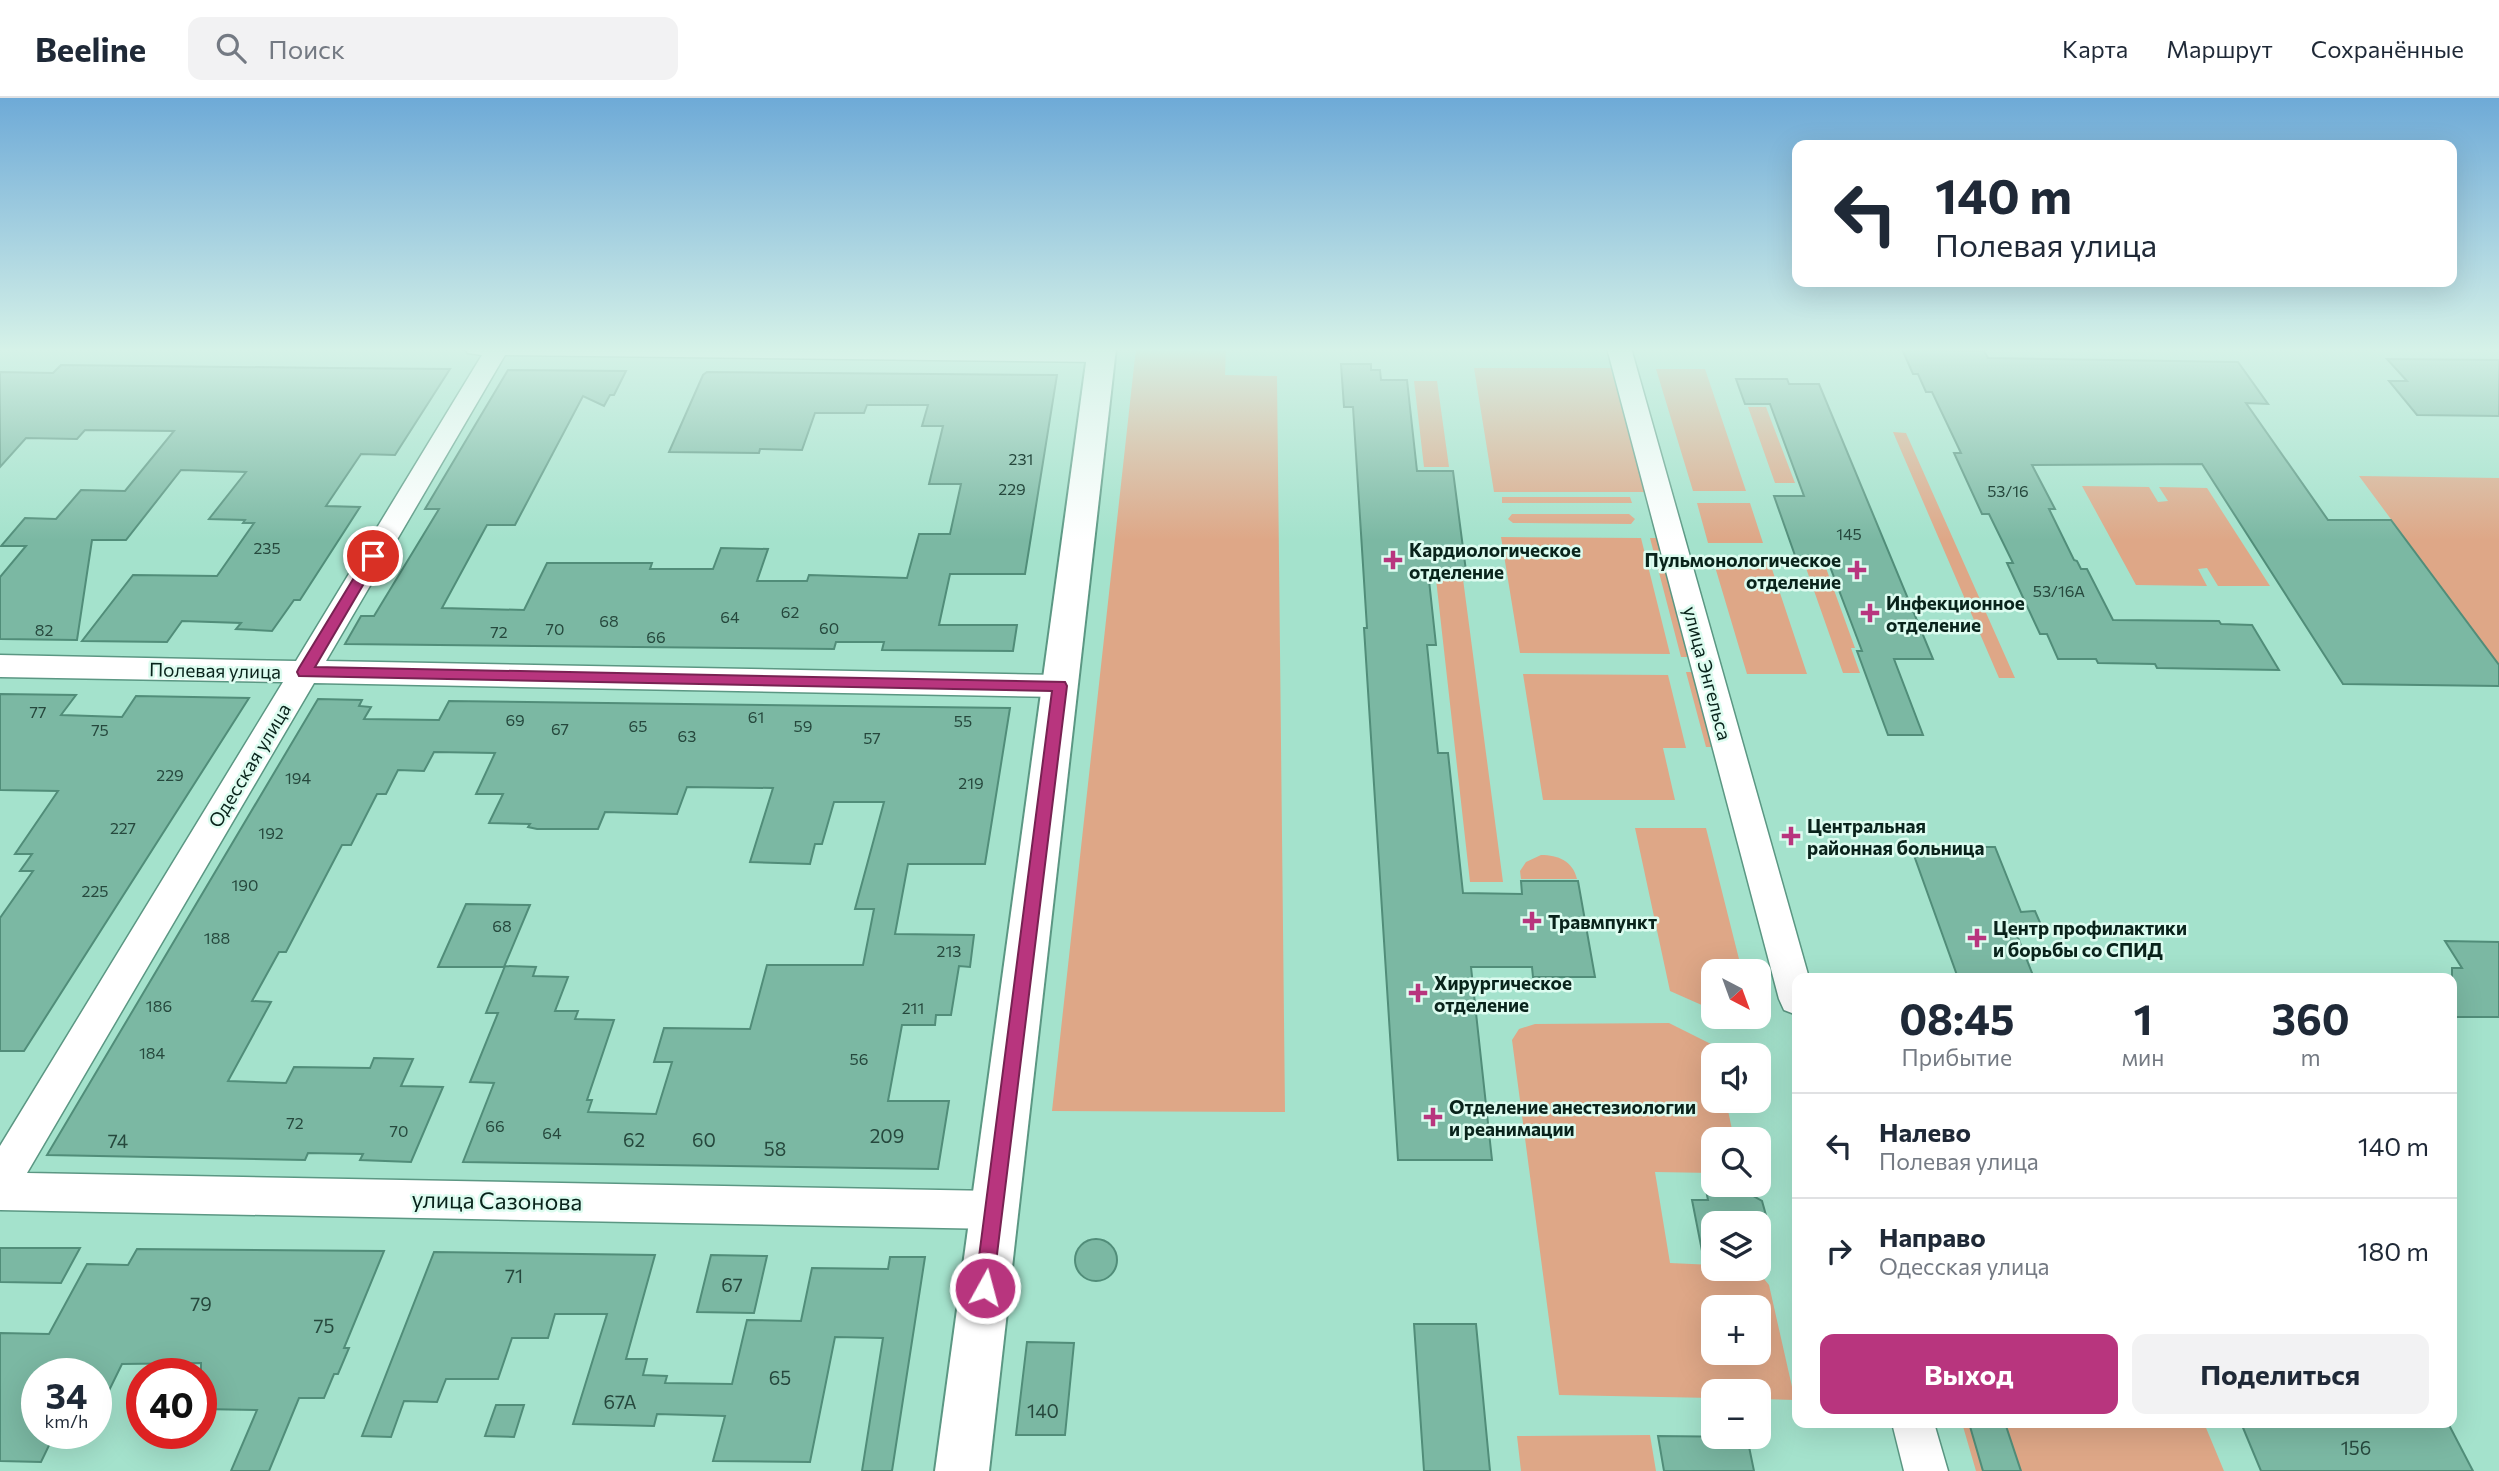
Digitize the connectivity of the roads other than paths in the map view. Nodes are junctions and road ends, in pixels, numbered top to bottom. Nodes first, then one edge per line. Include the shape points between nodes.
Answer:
1 (459, 412) edge
2 (1094, 412) edge
3 (1637, 412) edge
4 (0, 666) edge
5 (304, 672) junction
6 (1060, 686) junction
7 (1792, 981) edge
8 (0, 1182) edge
9 (0, 1191) edge
10 (995, 1210) junction
11 (1914, 1428) edge
12 (962, 1471) edge
13 (1926, 1471) edge

1 - 5 street, Одесская улица
2 - 6 street
3 - 7 street, улица Энгельса
4 - 5 street, Полевая улица
5 - 6 street, Полевая улица
5 - 8 street, Одесская улица
6 - 10 street
9 - 10 street, улица Сазонова
10 - 12 street
11 - 13 street

